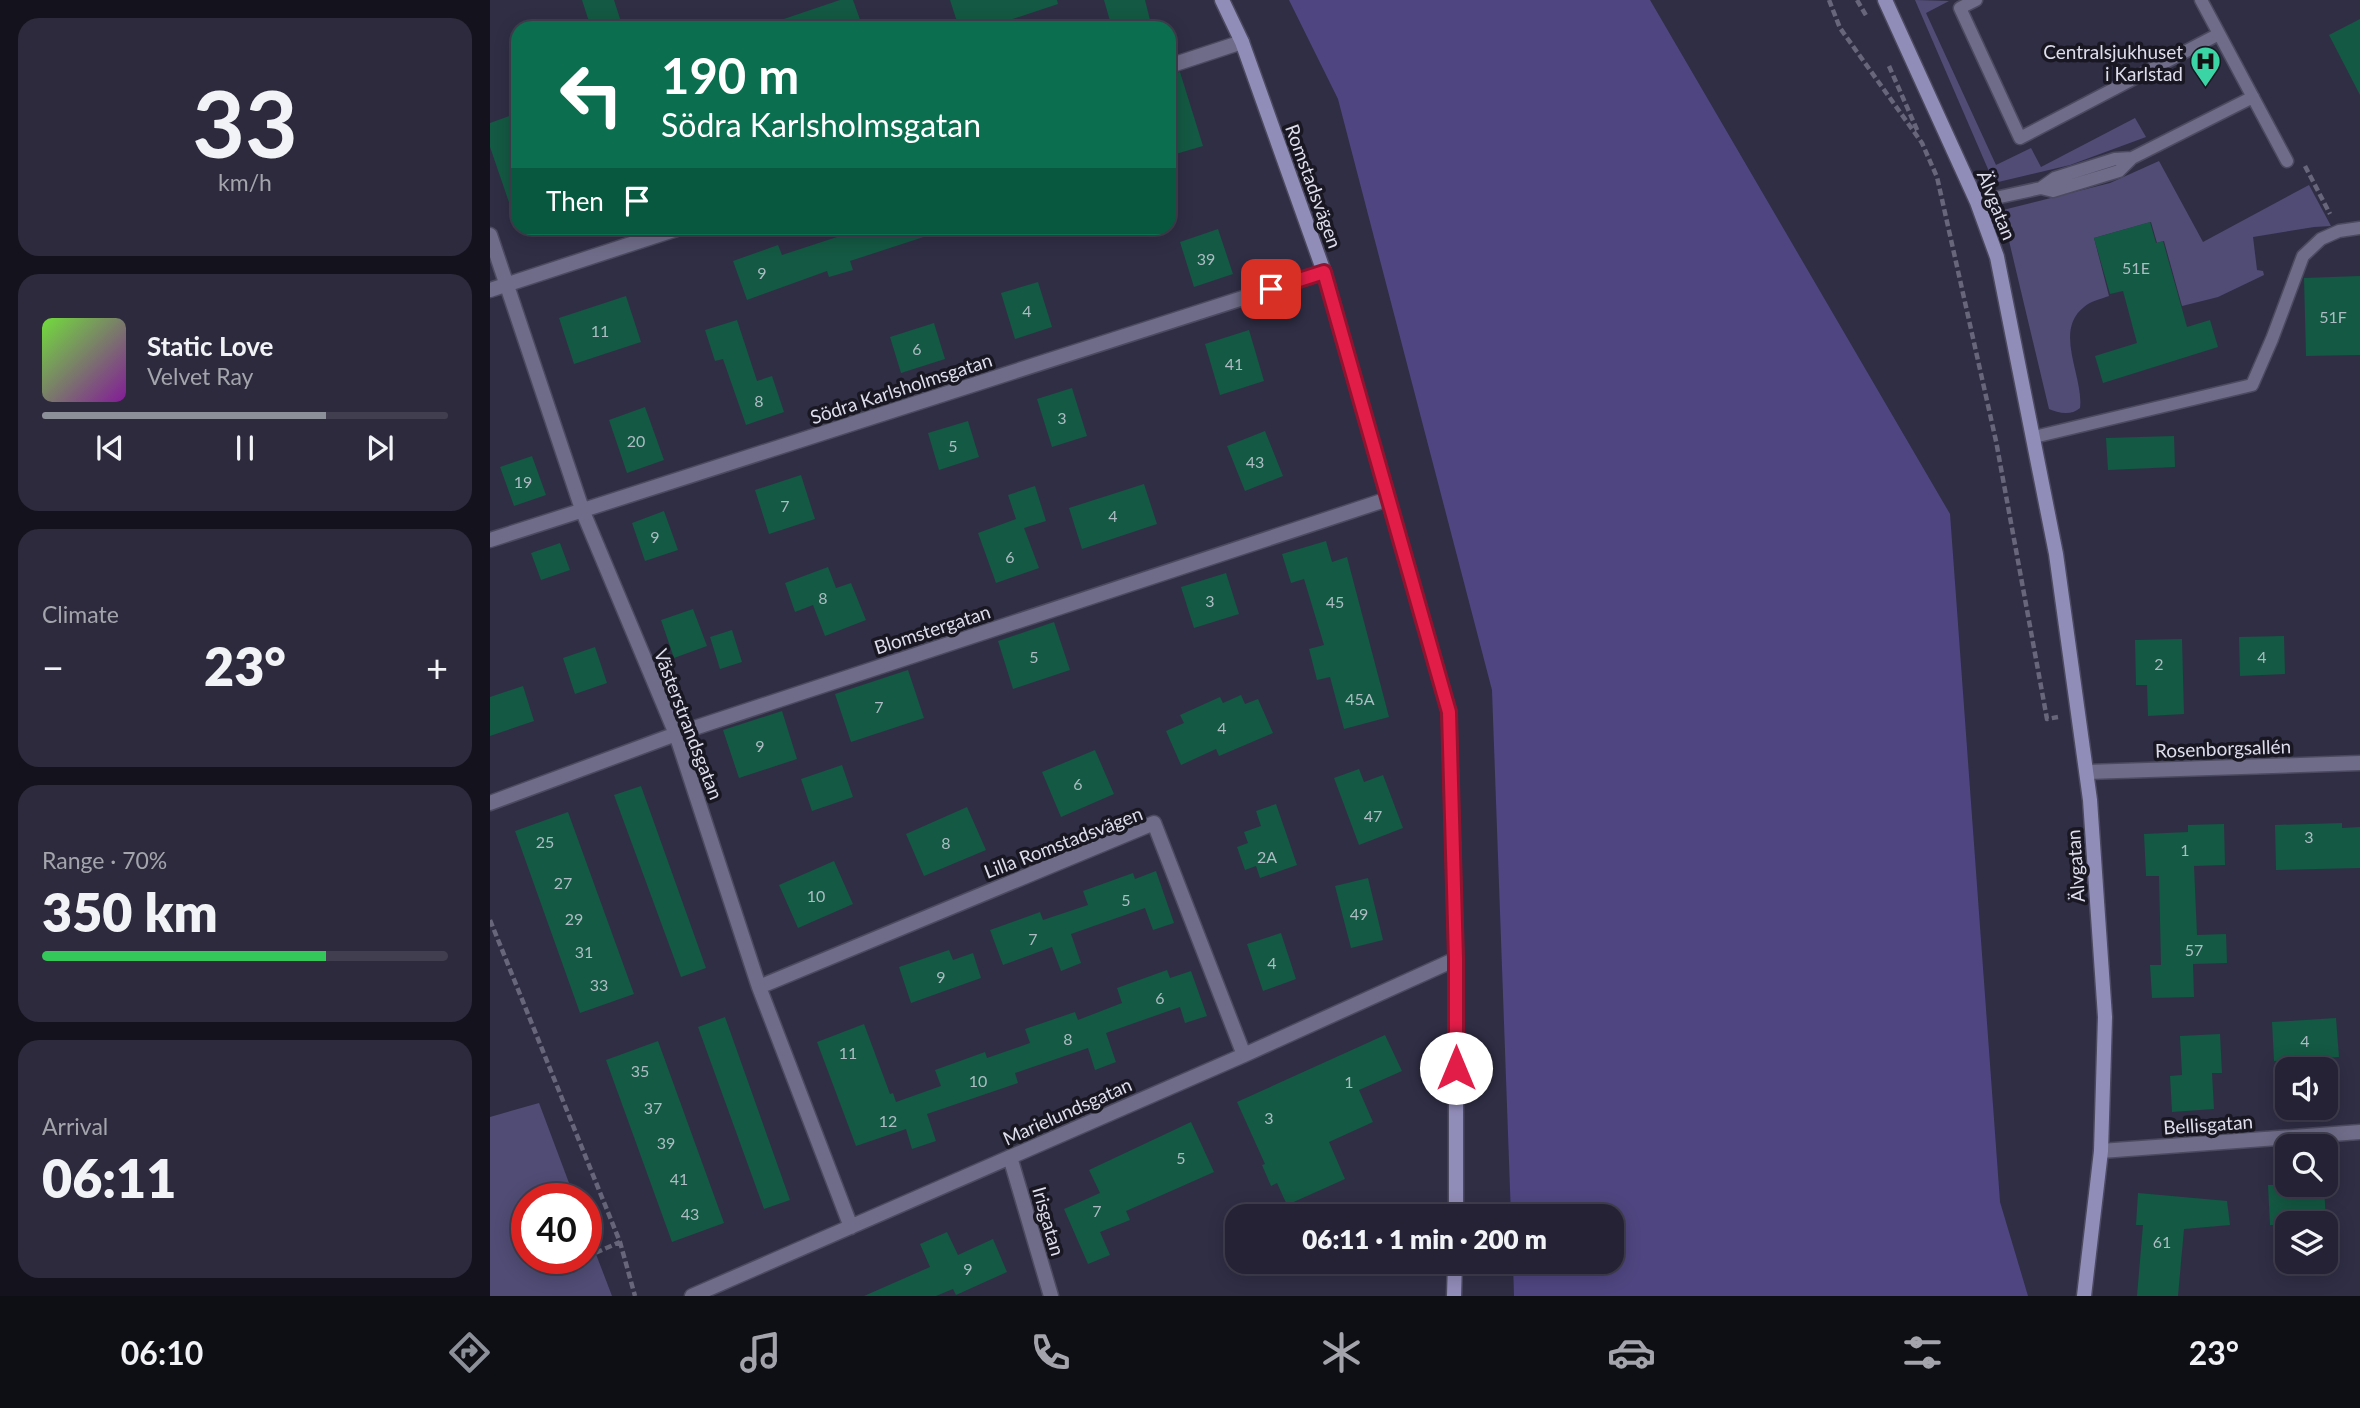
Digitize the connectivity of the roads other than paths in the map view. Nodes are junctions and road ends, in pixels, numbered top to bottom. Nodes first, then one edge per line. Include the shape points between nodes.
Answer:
1 (1222, 0) edge
2 (1885, 0) edge
3 (1976, 0) edge
4 (2201, 0) edge
5 (2219, 34) junction
6 (1242, 42) junction
7 (1176, 64) edge
8 (2253, 97) junction
9 (2287, 161) dead end
10 (1977, 202) junction
11 (2360, 228) edge
12 (490, 235) edge
13 (658, 235) edge
14 (1324, 272) junction
15 (508, 284) junction
16 (490, 290) edge
17 (2034, 437) junction
18 (1388, 499) junction
19 (583, 512) junction
20 (490, 540) edge
21 (676, 734) junction
22 (2360, 764) edge
23 (2087, 772) junction
24 (490, 803) edge
25 (1456, 959) junction
26 (759, 987) junction
27 (1244, 1055) junction
28 (2360, 1132) edge
29 (2101, 1151) junction
30 (1010, 1157) junction
31 (1456, 1204) edge
32 (851, 1227) junction
33 (1455, 1274) edge
34 (692, 1296) edge
35 (1051, 1296) edge
36 (1454, 1296) edge
37 (2084, 1296) edge

1 - 6 street, Romstadsvägen
2 - 10 street, Älvgatan
3 - 5 lane via 1960,8 2020,138
4 - 5 lane
5 - 8 lane
6 - 7 street
6 - 14 street, Romstadsvägen
8 - 9 lane
8 - 10 lane via 2132,158 2055,178 2041,188
10 - 17 street, Älvgatan via 1997,257
11 - 17 lane via 2321,239 2303,256 2252,385
12 - 15 street, Västerstrandsgatan
13 - 15 street
14 - 18 street, Romstadsvägen
14 - 19 street, Södra Karlsholmsgatan
15 - 16 street
15 - 19 street, Västerstrandsgatan
17 - 23 street, Älvgatan
18 - 21 street, Blomstergatan
18 - 25 street, Romstadsvägen via 1449,712
19 - 20 street, Södra Karlsholmsgatan
19 - 21 street, Västerstrandsgatan
21 - 24 street, Blomstergatan
21 - 26 street, Västerstrandsgatan
22 - 23 street, Rosenborgsallén
23 - 29 street, Älvgatan via 2105,1017
25 - 27 street, Marielundsgatan
25 - 31 street, Romstadsvägen
26 - 27 street, Lilla Romstadsvägen via 1154,823
26 - 32 street, Västerstrandsgatan
27 - 30 street, Marielundsgatan
28 - 29 street, Bellisgatan
29 - 37 street, Älvgatan
30 - 32 street, Marielundsgatan
30 - 35 street, Irisgatan
32 - 34 street, Marielundsgatan
33 - 36 street

